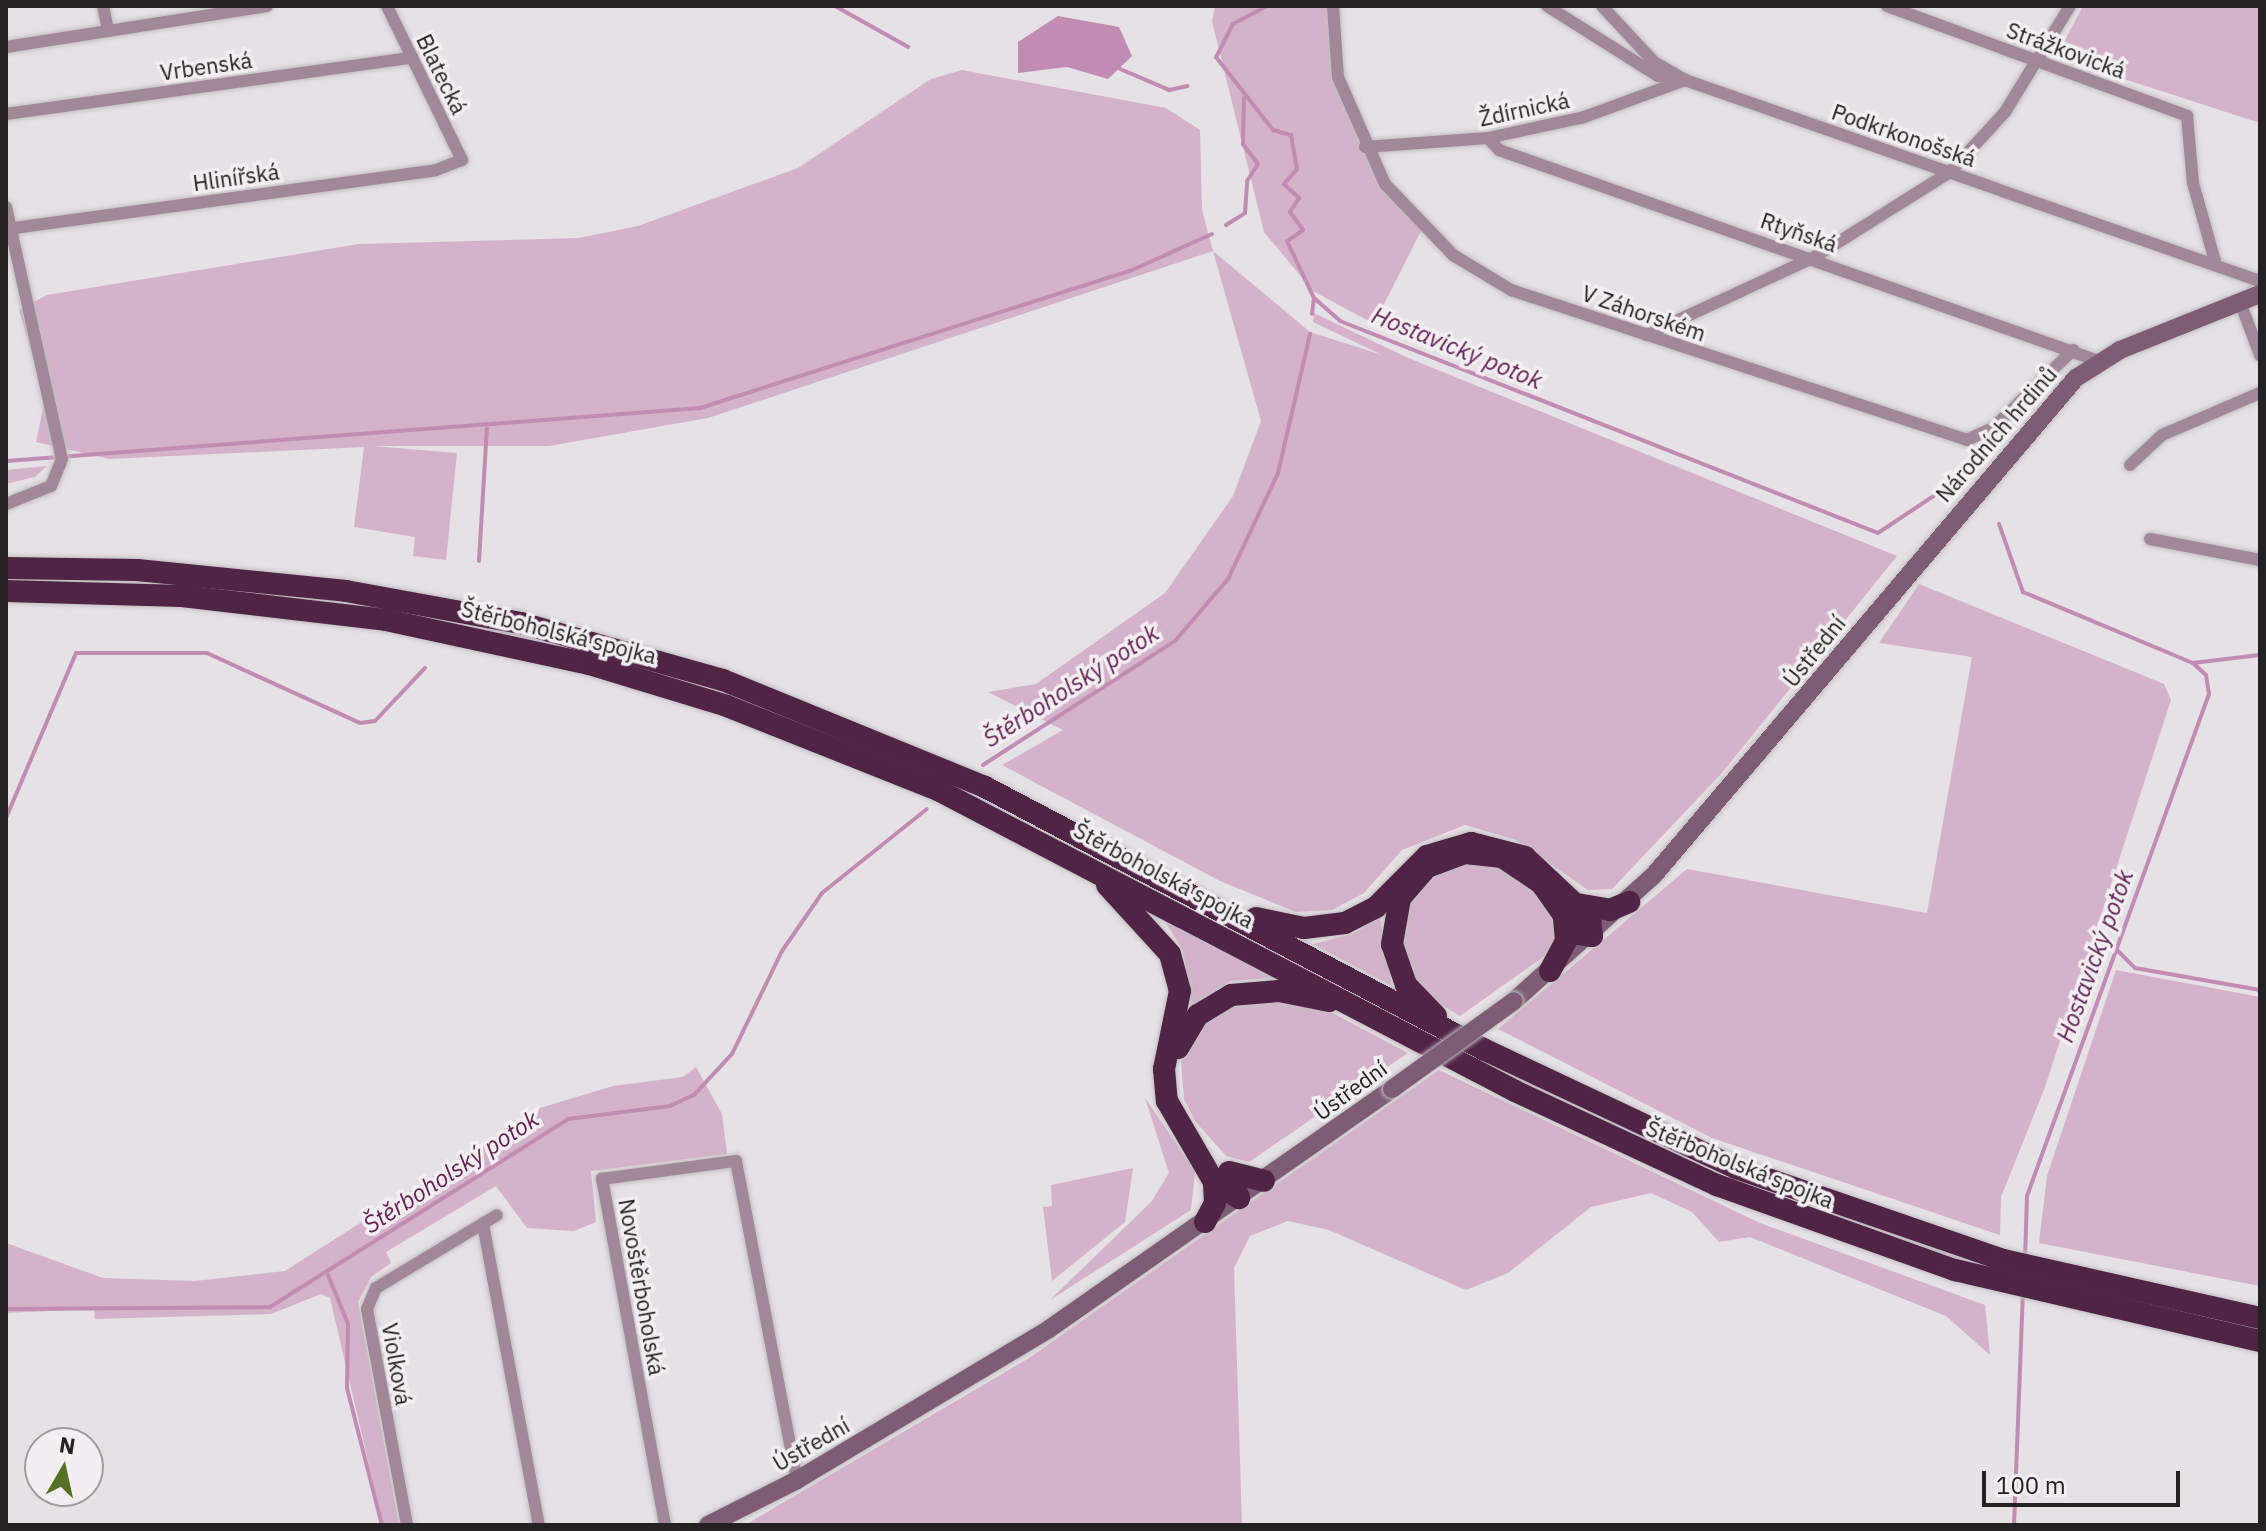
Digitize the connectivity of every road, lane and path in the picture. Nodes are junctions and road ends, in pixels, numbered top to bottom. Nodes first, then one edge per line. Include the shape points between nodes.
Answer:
1 (103, 6) edge
2 (267, 6) edge
3 (387, 6) edge
4 (1333, 6) edge
5 (1547, 6) edge
6 (1602, 6) edge
7 (1887, 6) edge
8 (2070, 6) edge
9 (108, 29) junction
10 (6, 47) edge
11 (412, 58) junction
12 (2041, 62) junction
13 (1685, 80) junction
14 (6, 114) edge
15 (1488, 138) junction
16 (1365, 147) junction
17 (462, 160) joint
18 (1950, 172) junction
19 (6, 207) edge
20 (14, 228) junction
21 (1813, 258) junction
22 (2216, 265) junction
23 (2260, 281) edge
24 (2260, 294) edge
25 (2240, 302) junction
26 (1646, 335) junction
27 (2073, 350) junction
28 (2260, 355) edge
29 (2099, 361) junction
30 (2260, 393) edge
31 (2130, 465) dead end
32 (6, 504) edge
33 (2150, 539) dead end
34 (2260, 560) edge
35 (1914, 566) joint
36 (6, 568) edge
37 (6, 591) edge
38 (1069, 854) junction
39 (1205, 901) junction
40 (1629, 902) junction
41 (1570, 910) junction
42 (1592, 936) junction
43 (1550, 971) junction
44 (1372, 1015) junction
45 (1483, 1049) junction
46 (1222, 1178) junction
47 (1264, 1181) junction
48 (1239, 1198) junction
49 (497, 1215) dead end
50 (1205, 1222) junction
51 (483, 1224) junction
52 (2260, 1318) edge
53 (2260, 1341) edge
54 (797, 1480) junction
55 (407, 1525) edge
56 (539, 1525) edge
57 (665, 1525) edge
58 (708, 1525) edge

1 - 9 street
2 - 9 street
3 - 11 street, Blatecká
4 - 16 street, V Záhorském via 1338,77
5 - 13 street via 1658,76
6 - 13 street, Podkrkonošská via 1654,62
7 - 12 street, Strážkovická
8 - 12 street
9 - 10 street
11 - 14 street, Vrbenská
11 - 17 street, Blatecká
12 - 18 street
12 - 22 street, Strážkovická via 2187,116 2193,183
13 - 15 street, Ždírnická via 1584,117
13 - 18 street, Podkrkonošská
15 - 16 street, Ždírnická
15 - 21 street, Rtyňská via 1499,150
16 - 26 street, V Záhorském via 1398,202 1453,255 1511,290
17 - 20 street, Hlinířská via 436,170
18 - 21 street
18 - 22 street, Podkrkonošská
19 - 20 street
20 - 32 street via 62,456 51,486
21 - 26 street
21 - 27 street, Rtyňská
22 - 23 street, Podkrkonošská
24 - 25 street, Národních hrdinů
25 - 28 street
25 - 29 street, Národních hrdinů
26 - 27 street, V Záhorském via 1967,440 1993,428
27 - 29 street, Rtyňská
29 - 35 street, Národních hrdinů via 2043,412
30 - 31 street via 2162,435
33 - 34 street
35 - 40 street, Ústřední via 1752,766
36 - 39 highway, Štěrboholská spojka via 278,582 415,602 589,640 871,736
37 - 38 highway, Štěrboholská spojka via 249,602 535,651 808,735
38 - 44 highway, Štěrboholská spojka
38 - 46 highway via 1143,917 1170,954 1180,991 1165,1090
39 - 41 highway via 1288,926 1332,927 1376,907 1427,856 1471,843 1525,857
39 - 45 highway, Štěrboholská spojka
40 - 41 highway via 1603,910
40 - 42 street, Ústřední
41 - 42 highway via 1577,934
41 - 43 highway via 1566,941
41 - 45 highway via 1532,874 1489,854 1437,861 1404,891 1392,936 1402,977 1434,1014
42 - 43 street, Ústřední
43 - 47 street, Ústřední, bridge
44 - 46 highway via 1265,990 1231,995 1198,1015 1179,1045 1176,1096
44 - 53 highway, Štěrboholská spojka via 1694,1175 1852,1237 2040,1294
45 - 52 highway, Štěrboholská spojka via 1736,1168 2003,1260
46 - 47 highway
46 - 48 highway
46 - 50 highway
47 - 48 street, Ústřední
48 - 50 street, Ústřední
49 - 51 street, Violková
50 - 54 street, Ústřední via 1049,1329
51 - 55 street, Violková via 376,1288 367,1309
51 - 56 street
54 - 57 street, Novoštěrboholská via 736,1161 602,1179
54 - 58 street, Ústřední

